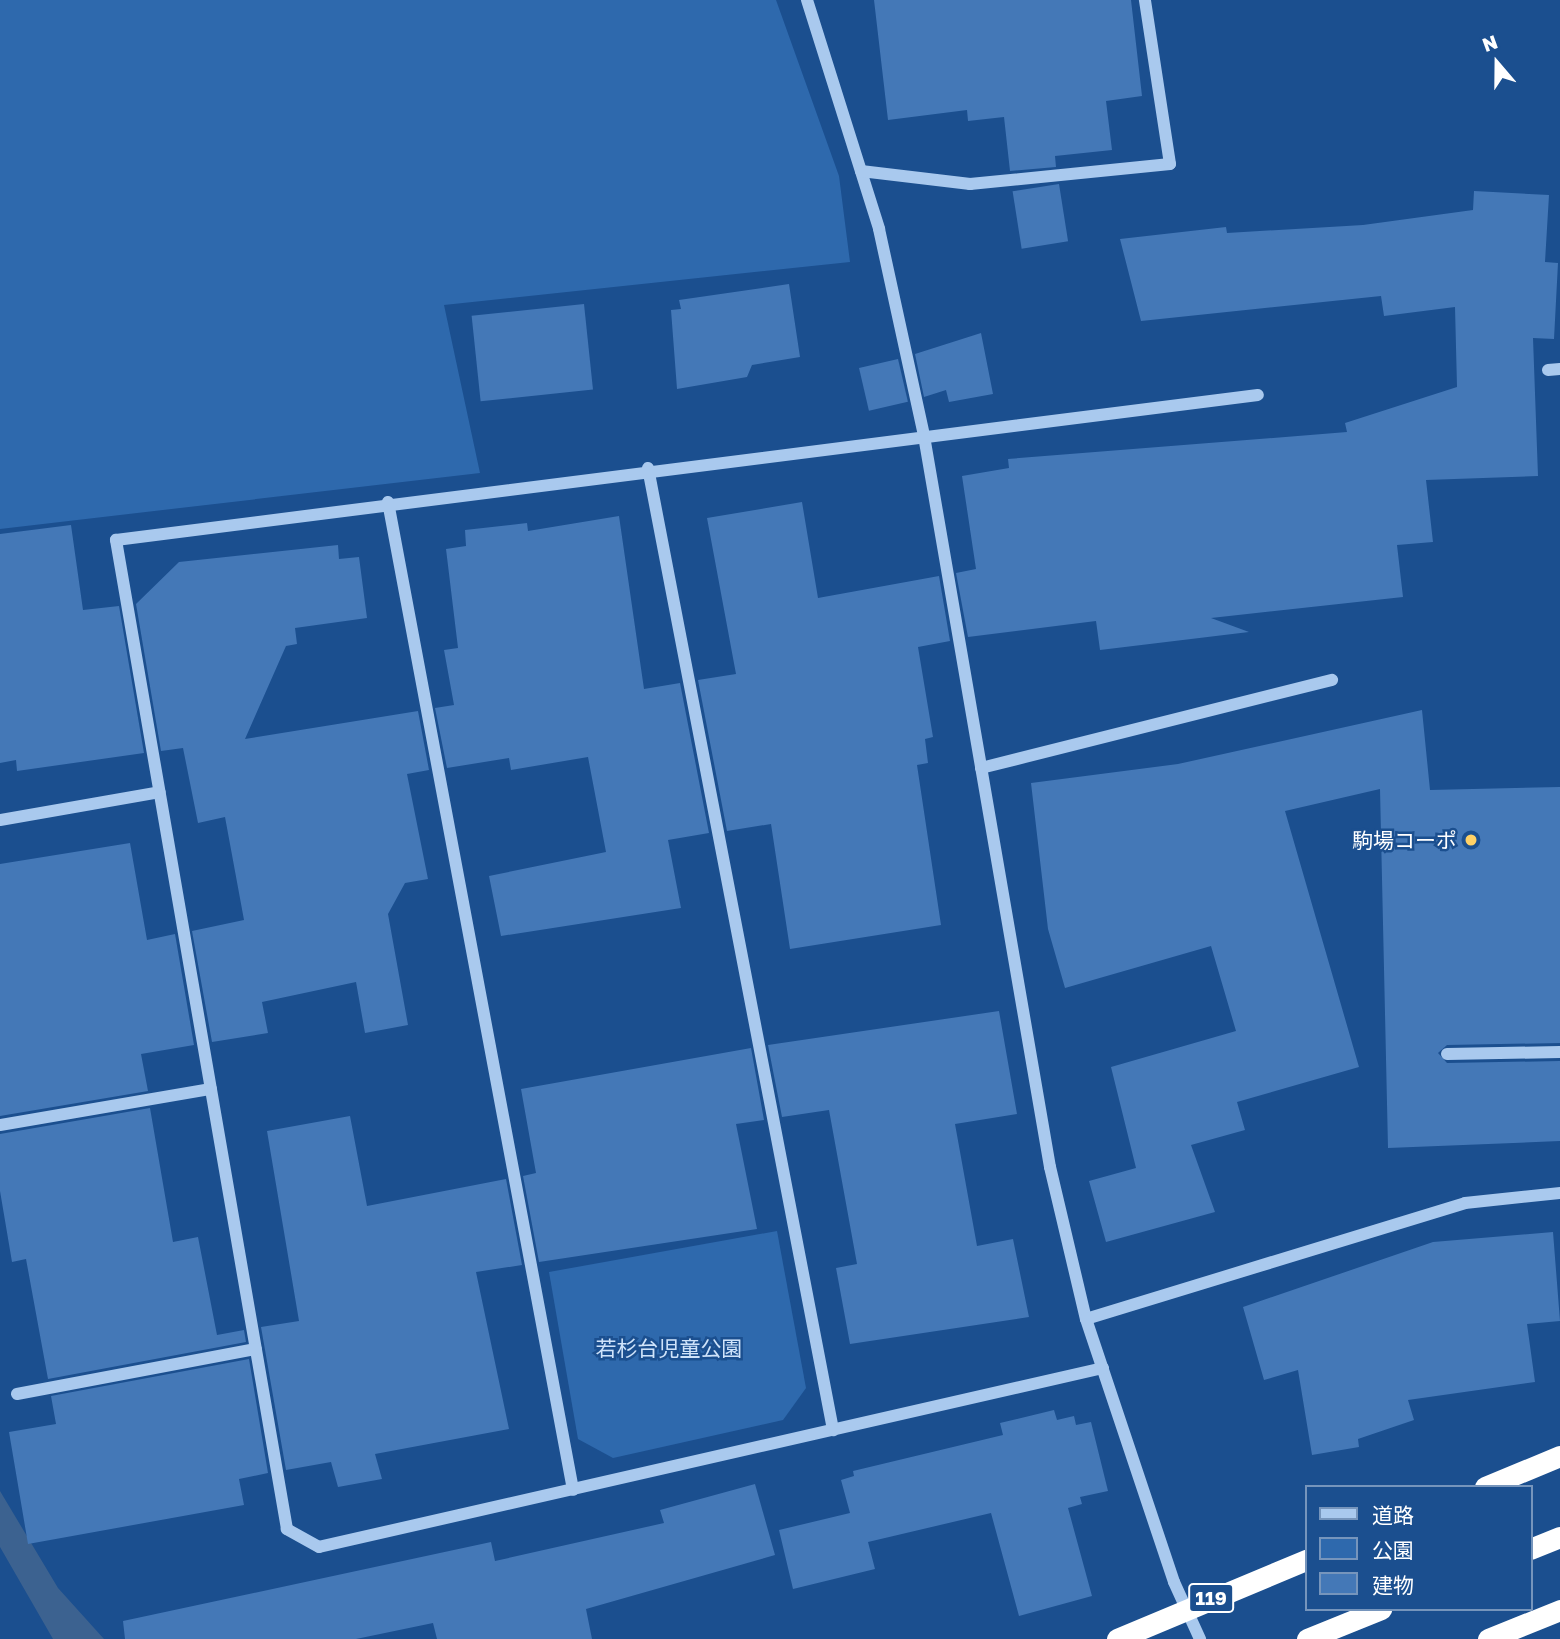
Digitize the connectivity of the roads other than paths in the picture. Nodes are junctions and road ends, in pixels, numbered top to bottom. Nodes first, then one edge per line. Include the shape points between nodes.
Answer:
1 (807, 0) edge
2 (1145, 0) edge
3 (860, 171) junction
4 (1258, 395) dead end
5 (924, 436) junction
6 (648, 468) junction
7 (388, 502) junction
8 (1332, 680) dead end
9 (981, 768) junction
10 (160, 792) junction
11 (0, 820) edge
12 (1560, 1052) edge
13 (1447, 1054) dead end
14 (211, 1089) junction
15 (0, 1125) edge
16 (1560, 1193) edge
17 (1086, 1319) junction
18 (256, 1349) junction
19 (1103, 1368) junction
20 (17, 1394) dead end
21 (833, 1430) junction
22 (1560, 1456) edge
23 (1490, 1485) edge
24 (573, 1490) junction
25 (1560, 1537) edge
26 (1532, 1548) edge
27 (1304, 1561) edge
28 (1186, 1609) junction
29 (1560, 1610) edge
30 (1376, 1611) edge
31 (1117, 1639) edge
32 (1200, 1639) edge
33 (1307, 1639) edge
34 (1488, 1639) edge

1 - 3 street
2 - 3 street via 1170,164 970,184
3 - 5 street
4 - 5 street
5 - 6 street
5 - 9 street
6 - 7 street
6 - 21 street
7 - 10 street via 116,540
7 - 24 street
8 - 9 street
9 - 17 street via 1050,1167
10 - 11 street
10 - 14 street
12 - 13 street
14 - 15 street
14 - 18 street
16 - 17 street via 1465,1203
17 - 19 street
18 - 20 street
18 - 24 street via 288,1529 318,1546
19 - 21 street
19 - 28 street
21 - 24 street
22 - 23 highway
25 - 26 highway
27 - 28 highway, 119
28 - 31 highway, 119
28 - 32 street
29 - 34 highway
30 - 33 highway

